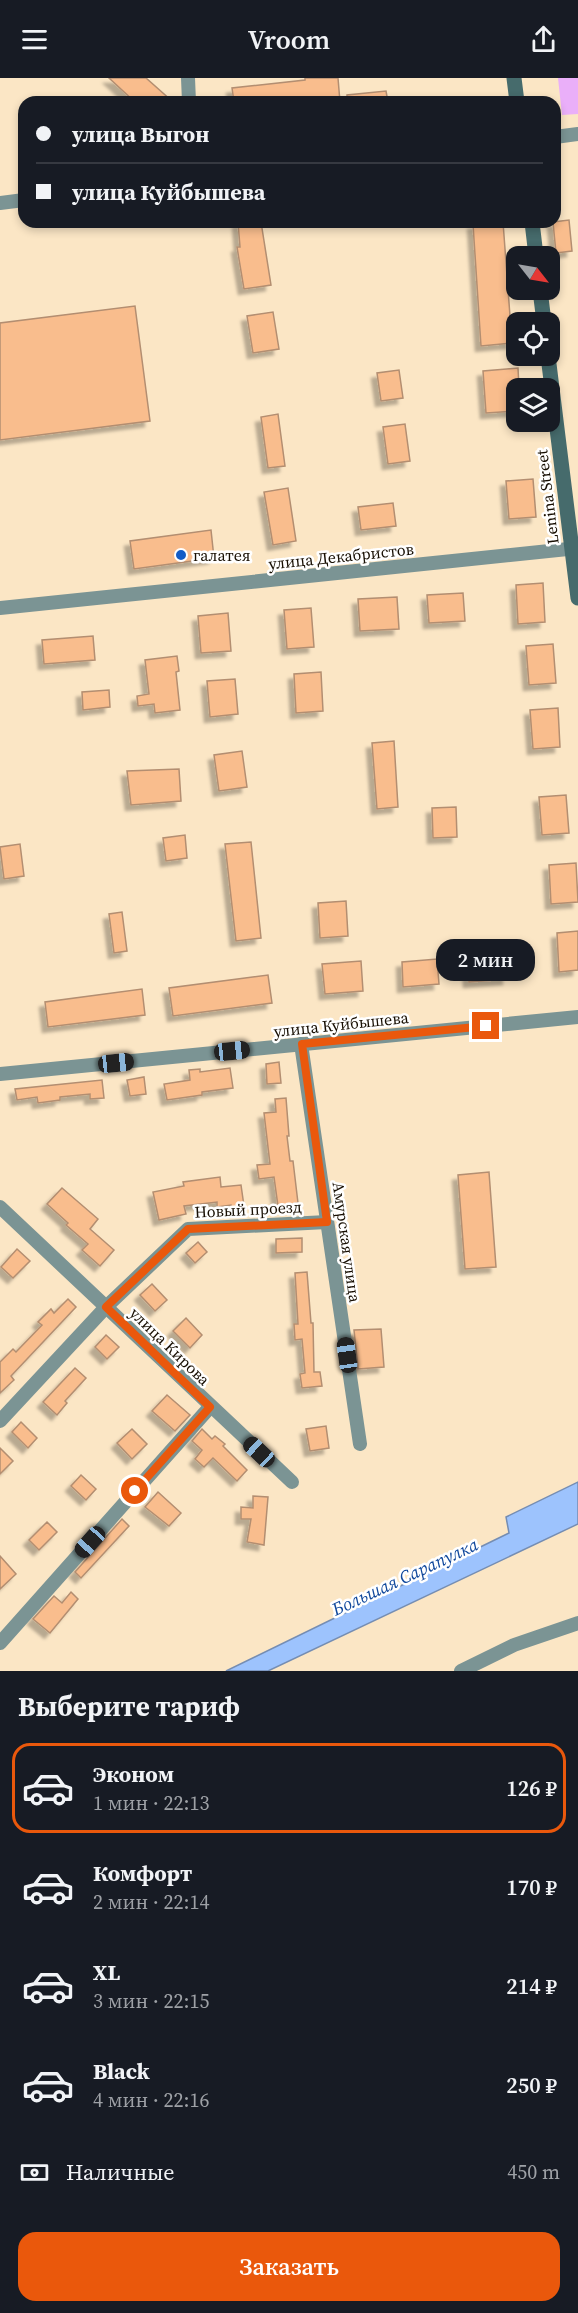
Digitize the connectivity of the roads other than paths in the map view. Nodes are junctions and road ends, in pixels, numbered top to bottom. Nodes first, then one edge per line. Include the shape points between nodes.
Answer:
1 (188, 78) edge
2 (514, 78) edge
3 (189, 96) edge
4 (517, 96) edge
5 (578, 134) edge
6 (561, 136) edge
7 (18, 201) edge
8 (0, 203) edge
9 (533, 228) edge
10 (536, 246) edge
11 (549, 366) edge
12 (575, 548) edge
13 (578, 598) edge
14 (0, 608) edge
15 (578, 1017) edge
16 (302, 1044) junction
17 (0, 1074) edge
18 (0, 1208) edge
19 (327, 1222) junction
20 (106, 1307) junction
21 (210, 1407) junction
22 (0, 1421) edge
23 (360, 1444) dead end
24 (292, 1482) dead end
25 (578, 1623) edge
26 (0, 1643) edge
27 (461, 1671) edge

1 - 3 street
2 - 4 main road
5 - 6 street
7 - 8 street
9 - 10 main road
11 - 12 main road, Lenina Street
12 - 13 main road, Lenina Street
12 - 14 street, улица Декабристов
15 - 16 street, улица Куйбышева
16 - 17 street, улица Куйбышева
16 - 19 street, Амурская улица
18 - 20 street, улица Кирова
19 - 20 street, Новый проезд via 188,1229
19 - 23 street, Амурская улица
20 - 21 street, улица Кирова
20 - 22 street, Новый проезд
21 - 24 street, улица Кирова
21 - 26 street
25 - 27 street via 514,1645

